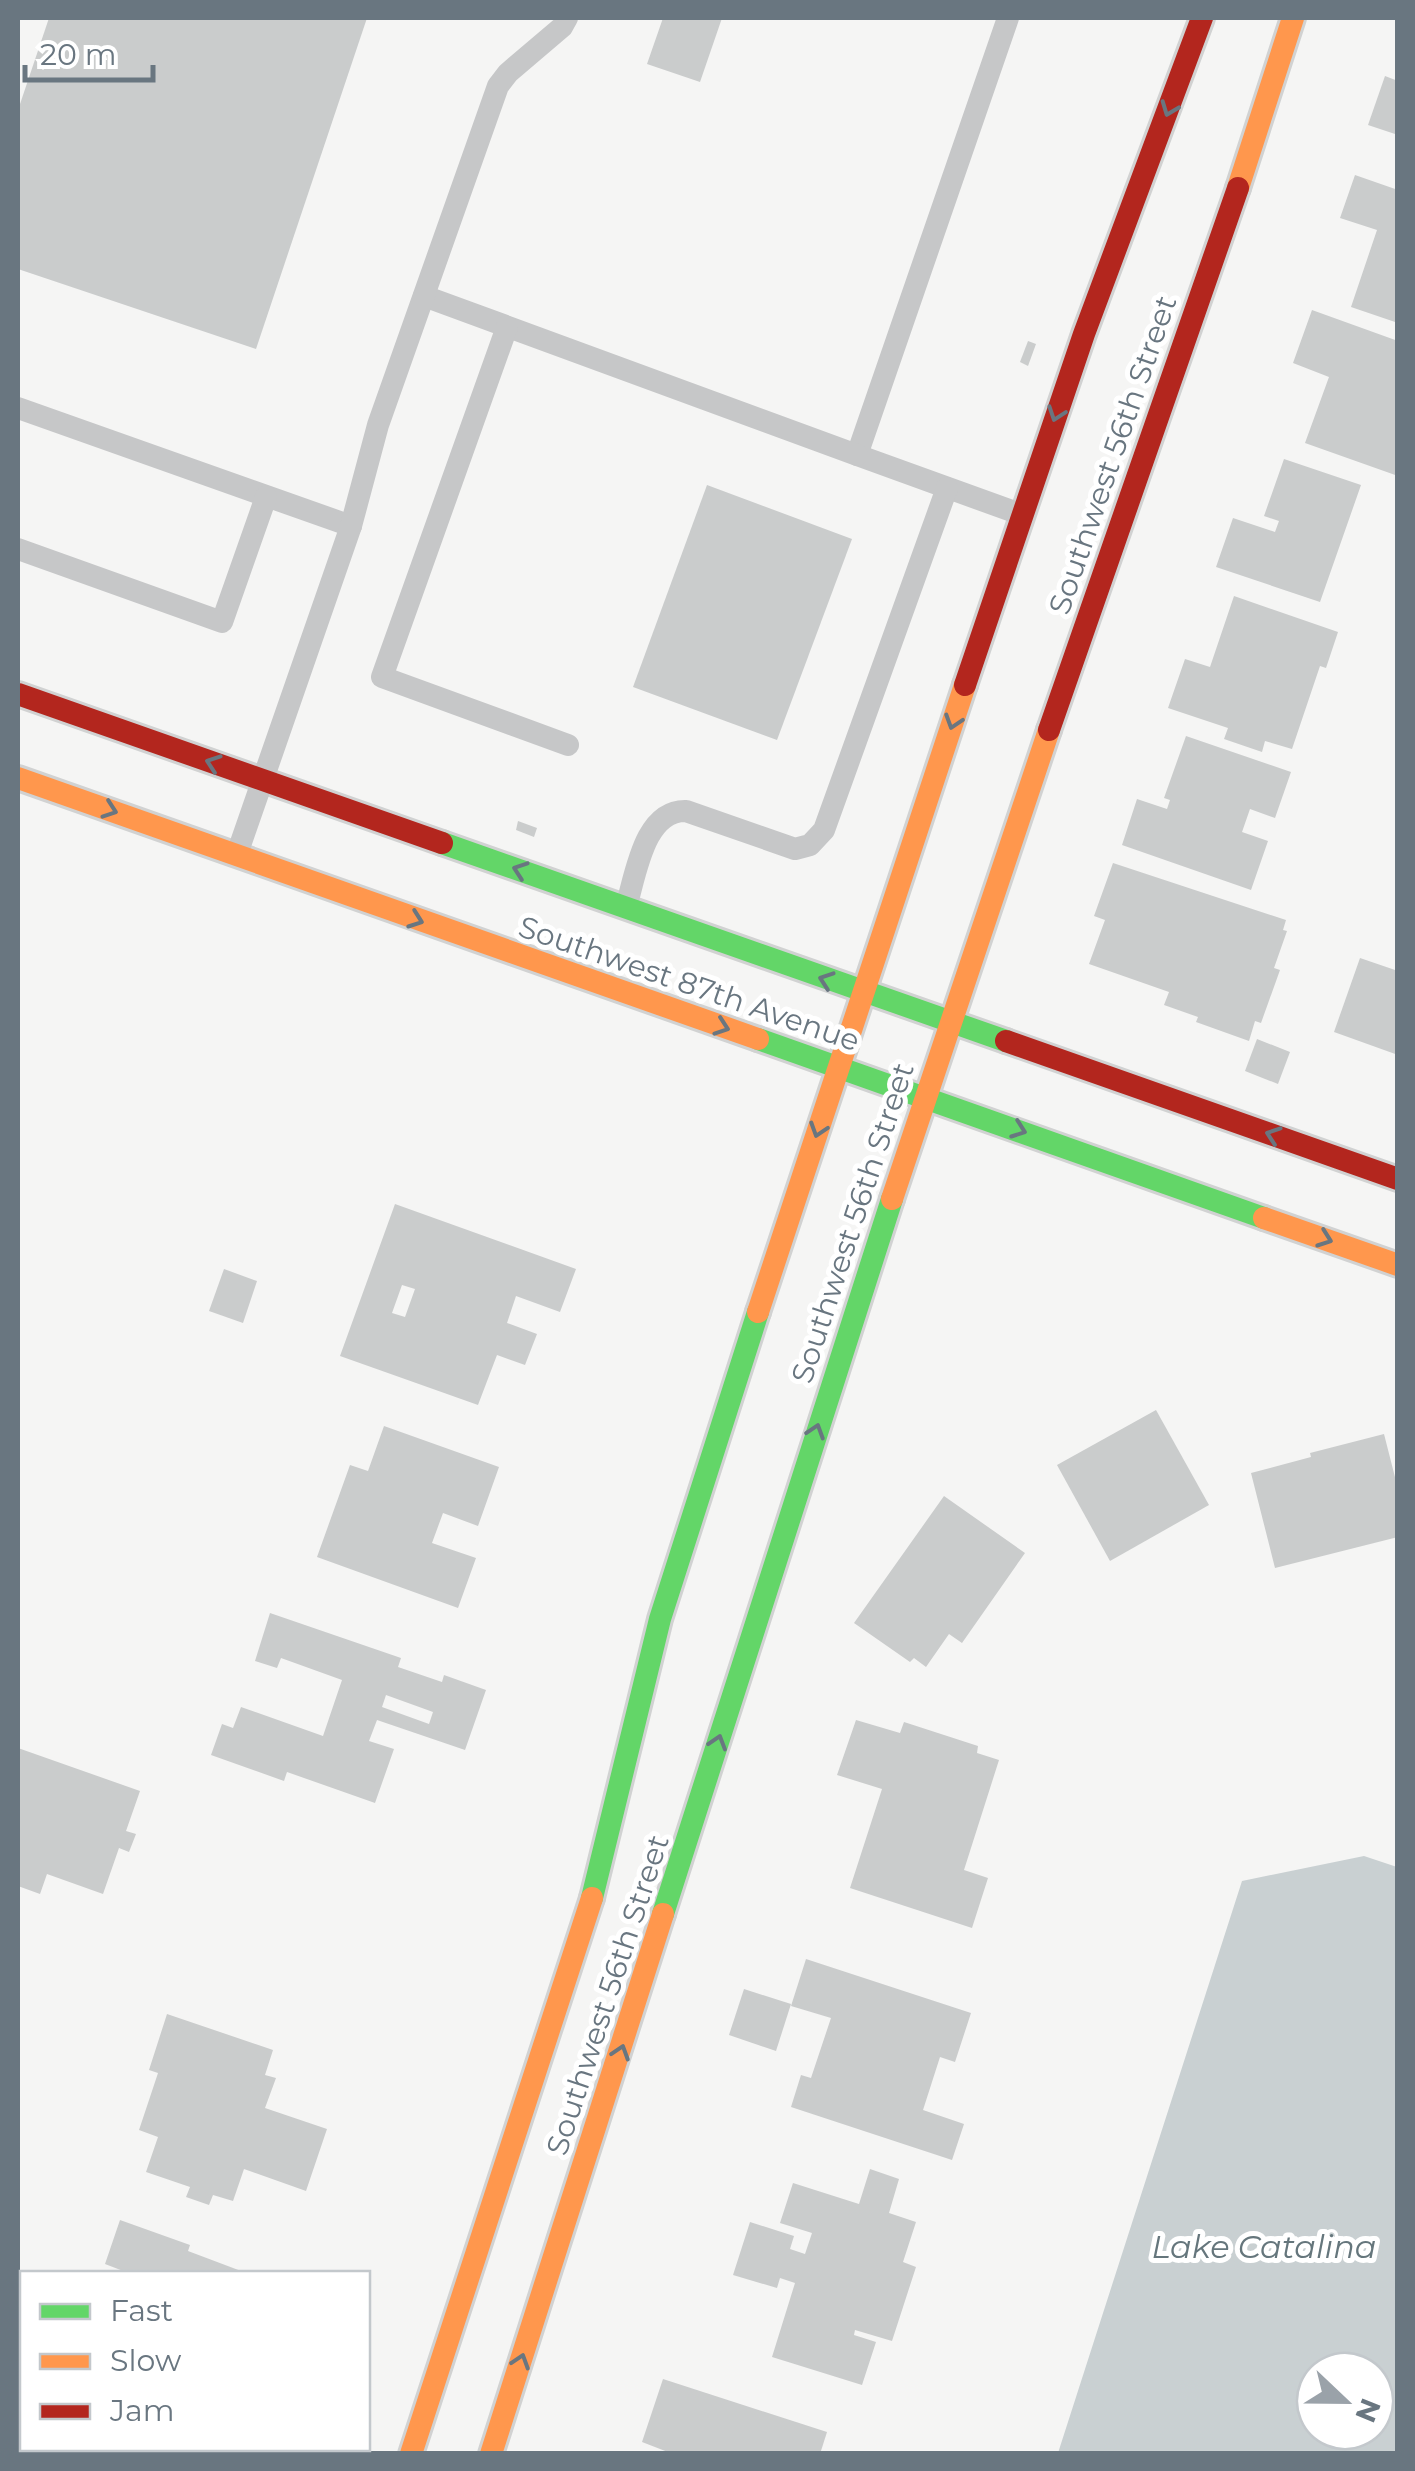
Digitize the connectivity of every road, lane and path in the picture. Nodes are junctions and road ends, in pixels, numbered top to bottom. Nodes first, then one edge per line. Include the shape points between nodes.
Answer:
1 (567, 18) edge
2 (1008, 18) edge
3 (1202, 18) edge
4 (1293, 18) edge
5 (424, 296) junction
6 (507, 327) junction
7 (18, 408) edge
8 (857, 456) junction
9 (947, 488) junction
10 (266, 497) junction
11 (1021, 514) junction
12 (351, 526) junction
13 (18, 549) edge
14 (18, 694) edge
15 (568, 745) dead end
16 (18, 778) edge
17 (262, 780) junction
18 (236, 854) junction
19 (626, 907) junction
20 (864, 993) junction
21 (952, 1022) junction
22 (839, 1068) junction
23 (926, 1098) junction
24 (1398, 1179) edge
25 (1398, 1265) edge
26 (411, 2454) edge
27 (491, 2454) edge

1 - 5 lane via 498,86
2 - 8 lane
3 -> 11 main road, Southwest 56th Street
4 - 21 main road, Southwest 56th Street
5 - 6 lane
5 - 12 lane
6 - 8 lane
6 - 15 lane via 382,677
7 - 10 lane
8 - 9 lane
9 - 11 lane
9 - 19 lane via 824,830 794,849 686,811 662,816
10 - 12 lane
10 - 13 lane via 222,622
11 -> 20 main road, Southwest 56th Street
12 - 17 lane
17 -> 14 main road, Southwest 87th Avenue
16 -> 18 main road, Southwest 87th Avenue
17 - 18 lane
19 -> 17 main road, Southwest 87th Avenue
18 -> 22 main road, Southwest 87th Avenue
20 -> 19 main road, Southwest 87th Avenue
20 - 21 main road, Southwest 87th Avenue
20 - 22 main road, Southwest 56th Street
21 - 23 main road, Southwest 56th Street
24 -> 21 main road, Southwest 87th Avenue
22 - 23 main road, Southwest 87th Avenue
22 -> 26 main road, Southwest 56th Street via 660,1619 589,1912
23 -> 25 main road, Southwest 87th Avenue
27 -> 23 main road, Southwest 56th Street

